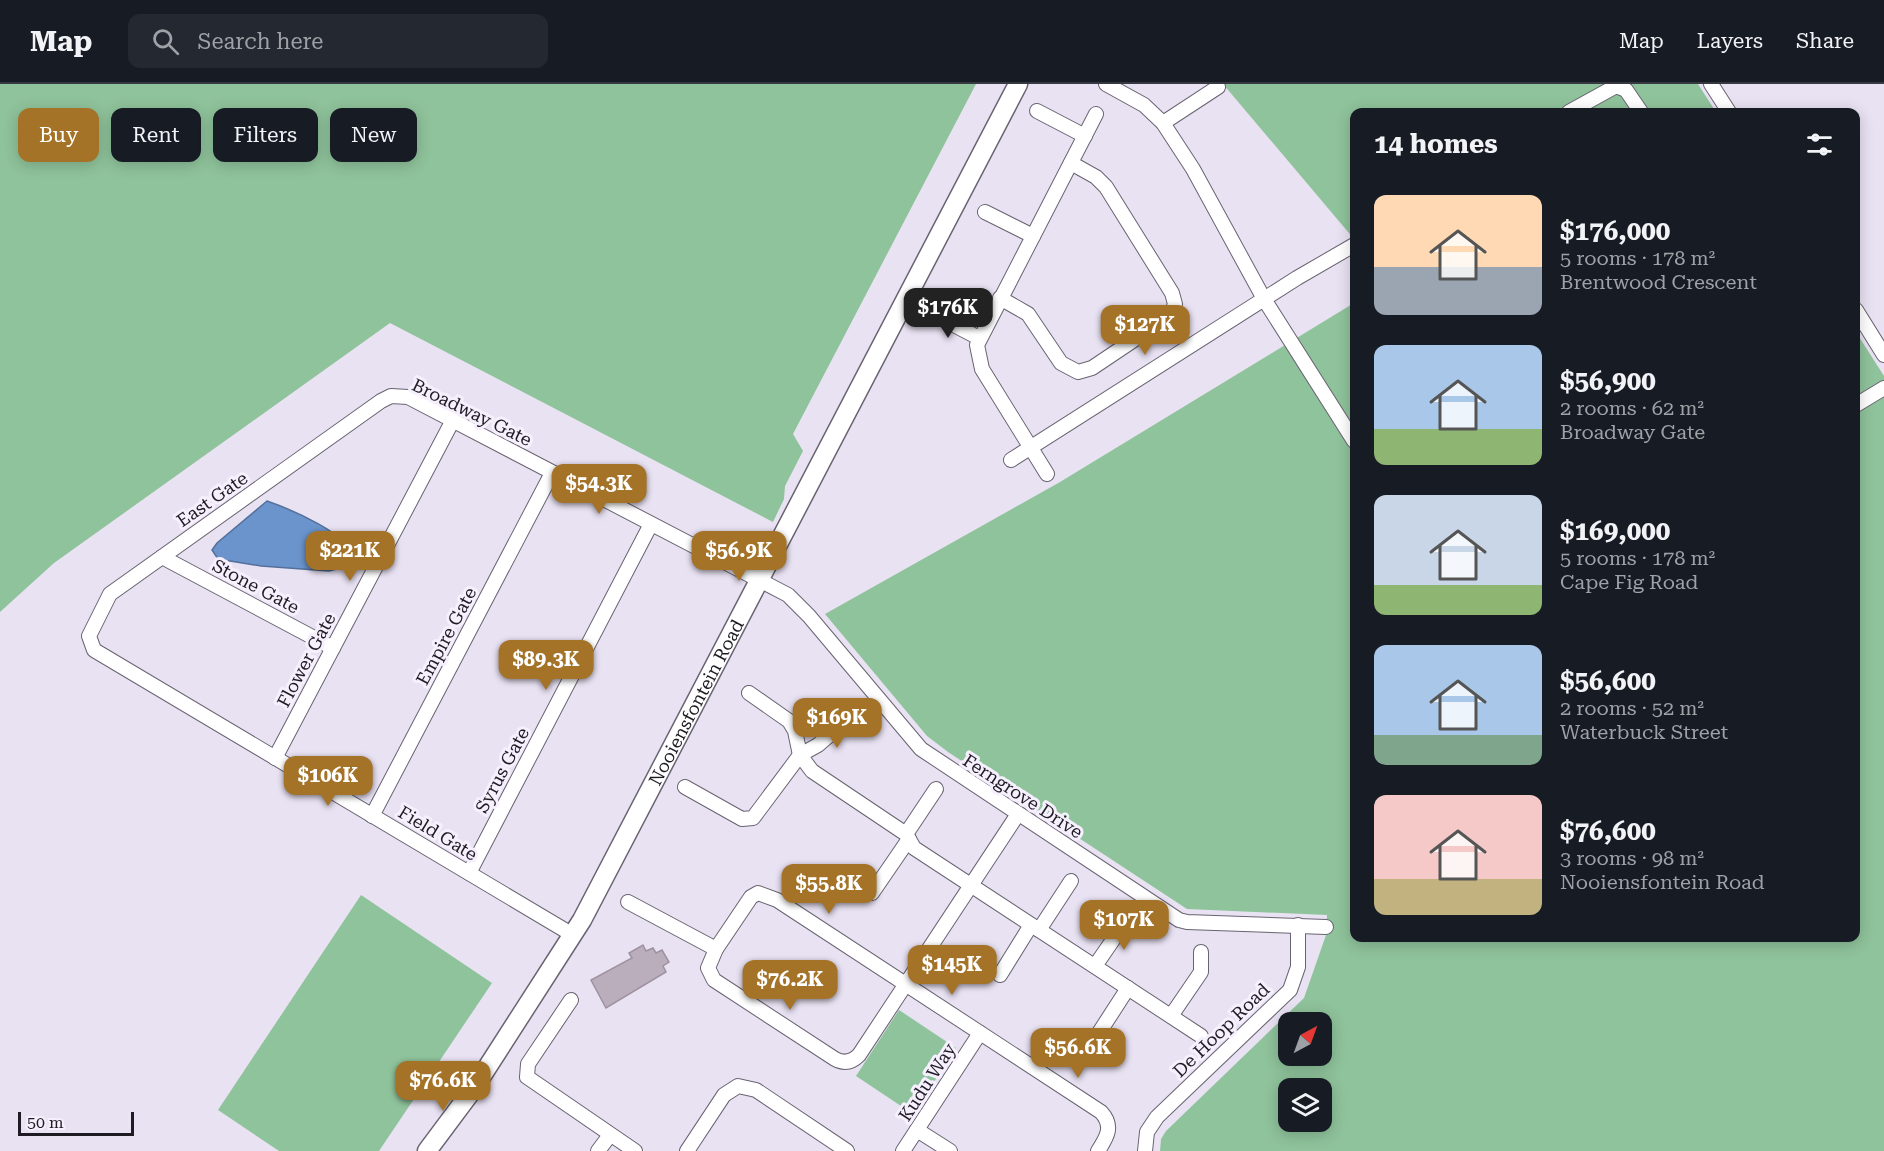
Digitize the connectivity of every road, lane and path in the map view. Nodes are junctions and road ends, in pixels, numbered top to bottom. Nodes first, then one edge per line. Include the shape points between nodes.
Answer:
1 (1018, 84) edge
2 (1106, 84) edge
3 (1711, 84) edge
4 (1218, 87) dead end
5 (1576, 108) edge
6 (1638, 108) edge
7 (1726, 108) edge
8 (1038, 111) dead end
9 (1096, 114) dead end
10 (1163, 123) junction
11 (1085, 136) junction
12 (1071, 163) junction
13 (985, 212) dead end
14 (1033, 236) junction
15 (1350, 247) edge
16 (1000, 298) junction
17 (1264, 299) junction
18 (931, 313) dead end
19 (1860, 316) edge
20 (979, 338) junction
21 (1884, 354) edge
22 (1884, 388) edge
23 (391, 396) joint
24 (1860, 403) edge
25 (453, 420) junction
26 (1350, 435) edge
27 (1029, 448) junction
28 (1011, 460) dead end
29 (552, 473) junction
30 (1047, 474) dead end
31 (651, 524) junction
32 (162, 557) junction
33 (760, 580) junction
34 (333, 648) junction
35 (98, 653) joint
36 (748, 693) dead end
37 (854, 714) dead end
38 (800, 754) junction
39 (275, 758) junction
40 (685, 787) dead end
41 (936, 789) dead end
42 (1018, 814) junction
43 (372, 816) junction
44 (908, 836) junction
45 (469, 873) junction
46 (1071, 881) dead end
47 (971, 885) junction
48 (872, 892) dead end
49 (628, 902) dead end
50 (1128, 918) dead end
51 (1298, 925) junction
52 (1035, 927) junction
53 (1326, 927) dead end
54 (573, 935) junction
55 (716, 949) junction
56 (1201, 952) dead end
57 (1095, 966) junction
58 (1000, 975) dead end
59 (906, 985) junction
60 (1128, 988) junction
61 (571, 1000) dead end
62 (1171, 1016) junction
63 (980, 1034) junction
64 (1201, 1036) dead end
65 (1095, 1039) dead end
66 (474, 1088) junction
67 (917, 1130) junction
68 (610, 1135) junction
69 (427, 1151) edge
70 (440, 1151) edge
71 (598, 1151) edge
72 (635, 1151) edge
73 (687, 1151) edge
74 (847, 1151) edge
75 (903, 1151) edge
76 (950, 1151) edge
77 (1098, 1151) edge
78 (1145, 1151) edge

1 - 33 street, Nooiensfontein Road
2 - 10 street via 1144,105
3 - 7 street
4 - 10 street
5 - 6 street via 1617,86 1626,90
8 - 11 street
9 - 11 street
10 - 17 street via 1193,169
11 - 12 street
12 - 14 street
12 - 16 street via 1106,187 1172,293 1172,315 1088,370 1078,372 1061,363 1028,314
13 - 14 street
14 - 16 street
15 - 17 street
16 - 20 street
17 - 26 street
17 - 27 street
18 - 20 street
19 - 21 street
20 - 27 street via 978,361
22 - 24 street
23 - 25 street, Broadway Gate via 408,397
23 - 32 street, East Gate
25 - 29 street, Broadway Gate
25 - 34 street, Flower Gate
27 - 28 street
27 - 30 street
29 - 31 street, Broadway Gate
29 - 43 street, Empire Gate
31 - 33 street, Broadway Gate
31 - 45 street, Syrus Gate
32 - 34 street, Stone Gate
32 - 35 street, East Gate via 111,594 89,636 91,647
33 - 42 street, Ferngrove Drive via 800,606 917,746
33 - 54 street, Nooiensfontein Road
34 - 39 street, Flower Gate
35 - 39 street, Field Gate
36 - 38 street via 789,721
37 - 38 street via 818,745
38 - 40 street via 751,819 742,819
38 - 44 street via 812,771
39 - 43 street, Field Gate
41 - 44 street
42 - 47 street
42 - 51 street, Ferngrove Drive via 1184,921
43 - 45 street, Field Gate
44 - 47 street via 914,848
44 - 48 street
45 - 54 street, Field Gate
46 - 52 street
47 - 52 street
47 - 59 street
49 - 55 street
50 - 57 street
51 - 53 street, Ferngrove Drive
51 - 78 street, De Hoop Road via 1298,968 1290,990 1157,1117 1148,1132
52 - 57 street
52 - 58 street
54 - 66 street, Nooiensfontein Road
55 - 59 street via 751,897 762,893
55 - 59 street via 708,969 714,980 839,1061 853,1060 859,1055
56 - 62 street via 1201,972
57 - 60 street
59 - 63 street
60 - 62 street
60 - 65 street
61 - 68 street via 526,1071 530,1082
62 - 64 street
63 - 67 street, Kudu Way
63 - 77 street via 1104,1115 1109,1131
66 - 69 street, Nooiensfontein Road
66 - 70 street, Nooiensfontein Road
67 - 75 street, Kudu Way
67 - 76 street
68 - 71 street
68 - 72 street
73 - 74 street via 723,1095 738,1086 756,1090

